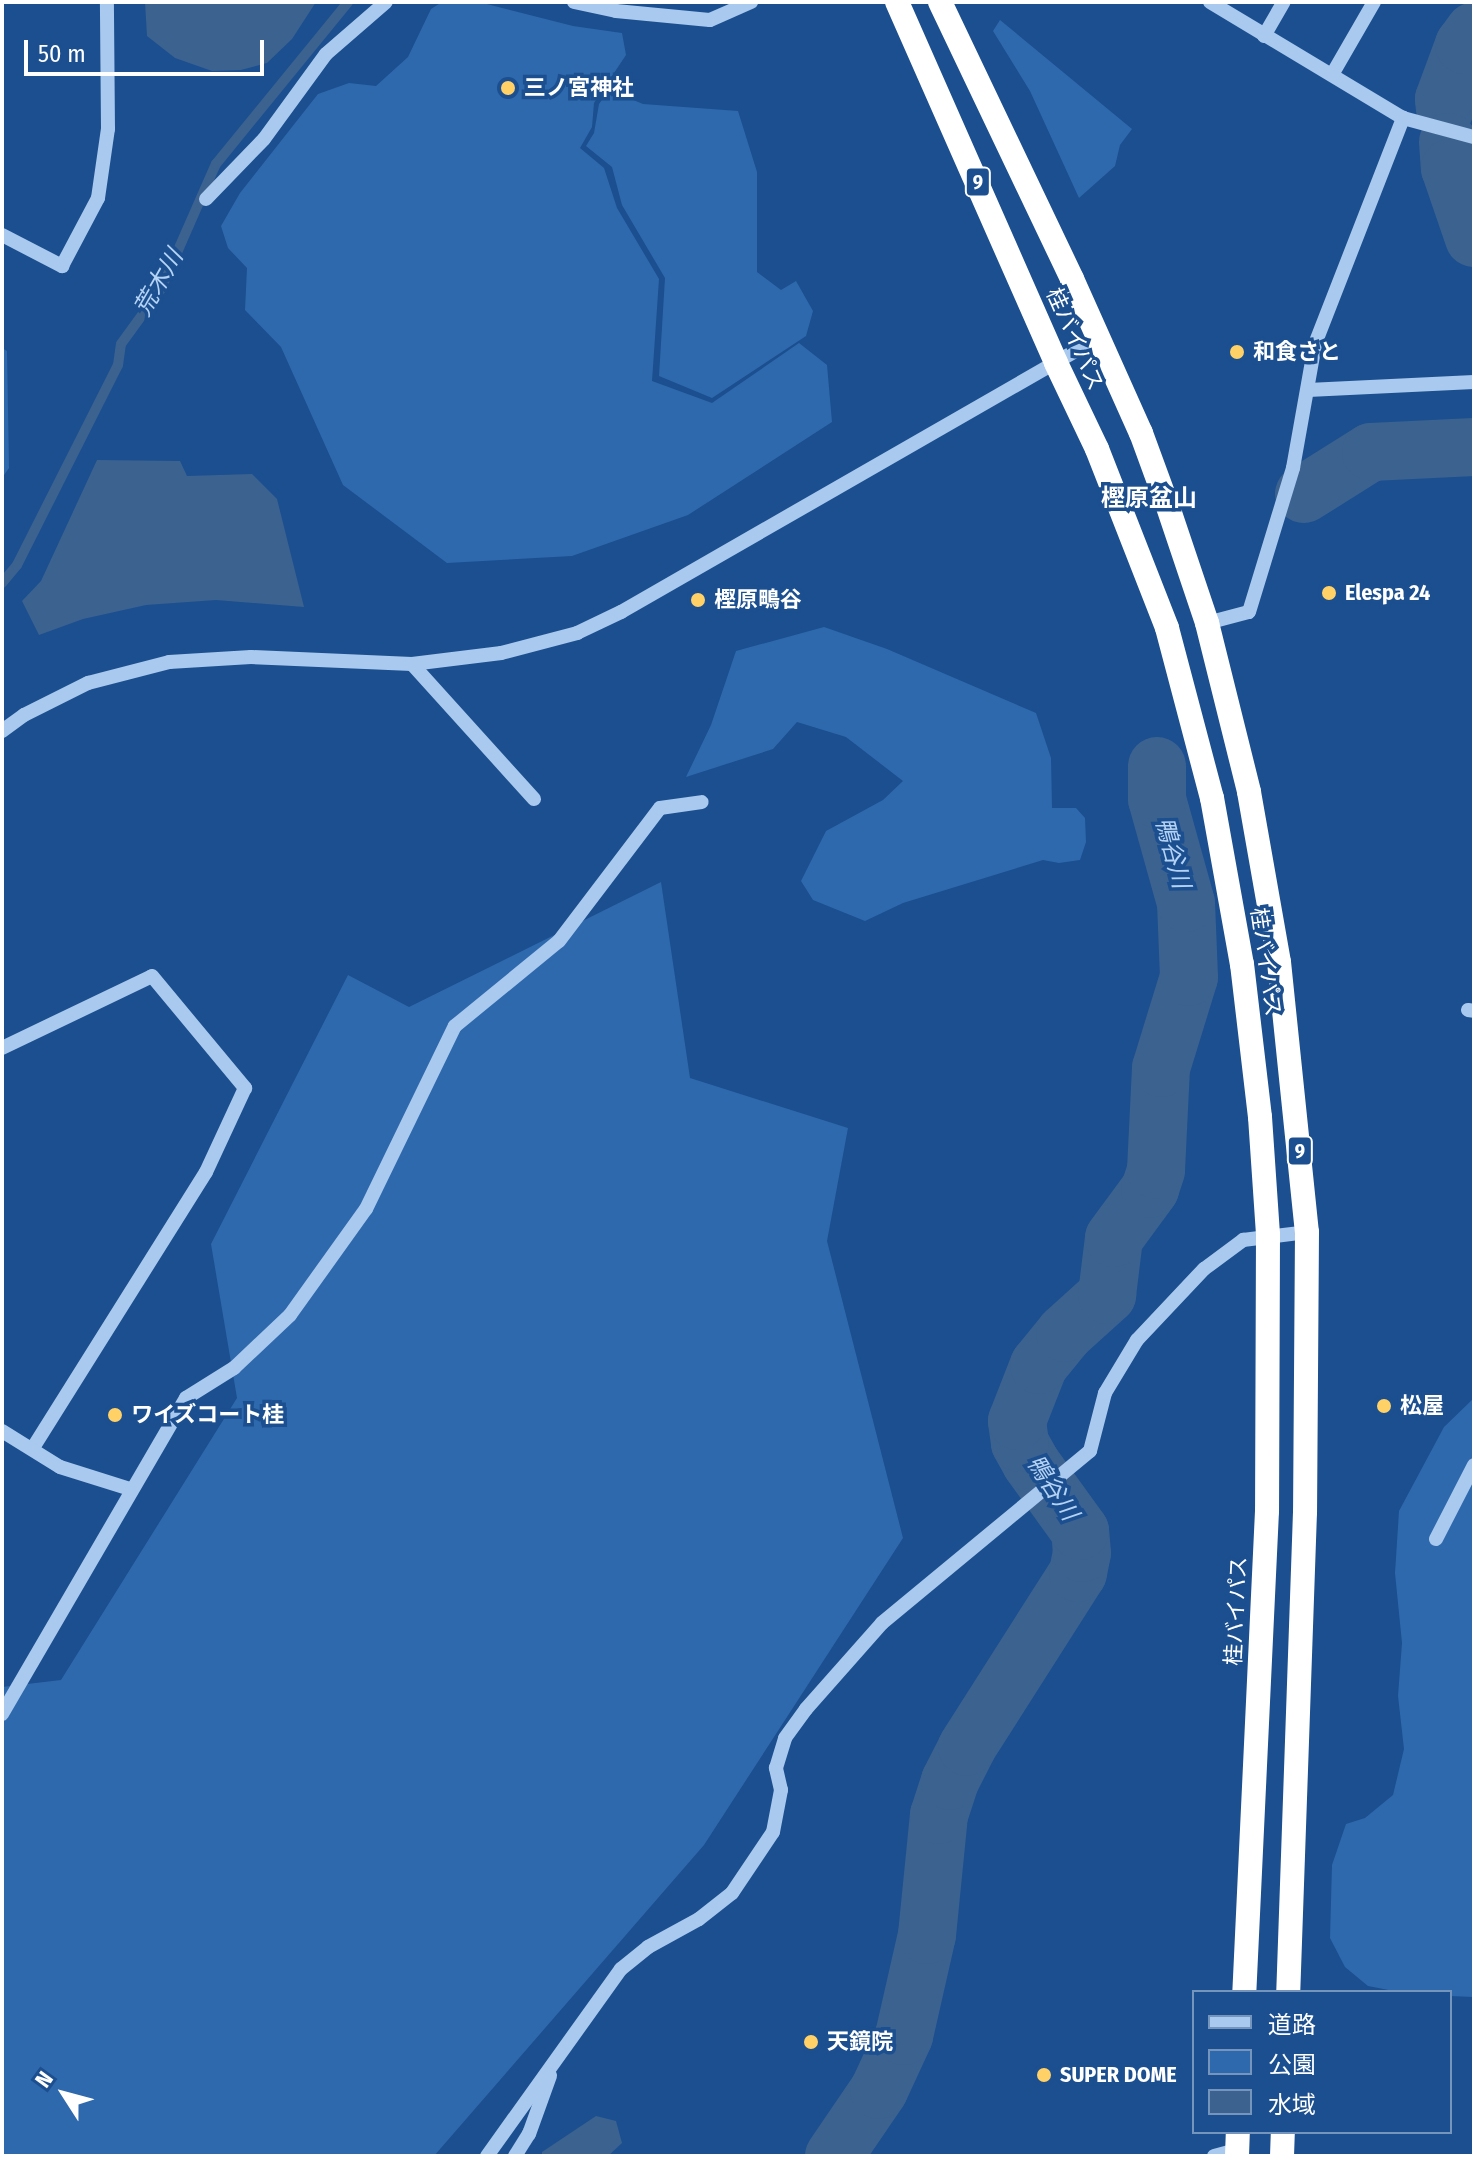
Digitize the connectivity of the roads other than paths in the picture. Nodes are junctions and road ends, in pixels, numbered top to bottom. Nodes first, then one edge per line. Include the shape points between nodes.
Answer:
1 (107, 2) edge
2 (386, 2) edge
3 (574, 2) edge
4 (751, 2) edge
5 (897, 2) edge
6 (940, 2) edge
7 (1210, 2) edge
8 (1284, 2) edge
9 (1374, 2) edge
10 (1264, 36) junction
11 (1333, 73) junction
12 (1403, 118) junction
13 (1474, 137) edge
14 (206, 199) dead end
15 (2, 235) edge
16 (1098, 338) junction
17 (1056, 363) junction
18 (1474, 382) edge
19 (1308, 390) junction
20 (1207, 623) junction
21 (412, 664) junction
22 (2, 731) edge
23 (534, 799) dead end
24 (702, 802) dead end
25 (2, 1048) edge
26 (1307, 1232) junction
27 (1268, 1235) junction
28 (2, 1431) edge
29 (32, 1449) junction
30 (1474, 1465) edge
31 (130, 1489) junction
32 (1436, 1539) dead end
33 (2, 1714) edge
34 (1244, 1990) edge
35 (1288, 1990) edge
36 (557, 2059) junction
37 (1283, 2134) edge
38 (487, 2156) edge
39 (515, 2156) edge
40 (1282, 2156) edge

1 - 15 street via 108,129 98,198 62,266
2 - 14 street via 326,54 264,139
3 - 4 street via 710,20
5 - 17 highway, 桂バイパス / 9
6 - 16 highway, 桂バイパス / 9
7 - 10 street
8 - 10 street
9 - 11 street
10 - 11 street
11 - 12 street
12 - 13 street
12 - 19 street via 1315,344
16 - 17 street
16 - 20 highway, 桂バイパス / 9 via 1141,433
17 - 21 street via 588,628 501,653
17 - 27 highway, 桂バイパス / 9 via 1097,449 1167,628 1212,798 1242,964
18 - 19 street
19 - 20 street via 1293,468 1249,612
20 - 26 highway, 桂バイパス / 9 via 1249,792 1279,962
21 - 22 street via 251,657 169,662 88,683
21 - 23 street
24 - 31 street via 660,808 559,941 455,1026 366,1209 290,1315 234,1368 186,1398
25 - 29 street via 152,976 245,1088 206,1172
26 - 27 street
26 - 35 highway, 桂バイパス / 9 via 1305,1512
27 - 34 highway, 桂バイパス / 9 via 1267,1511
27 - 36 street via 1243,1240 1204,1269 1137,1340 1105,1393 1090,1451 882,1623 806,1709 785,1738 776,1768 781,1790 773,1832 732,1893 621,1969
28 - 29 street
29 - 31 street via 60,1467
30 - 32 street
31 - 33 street
36 - 38 street
36 - 39 street via 529,2134
37 - 40 highway

